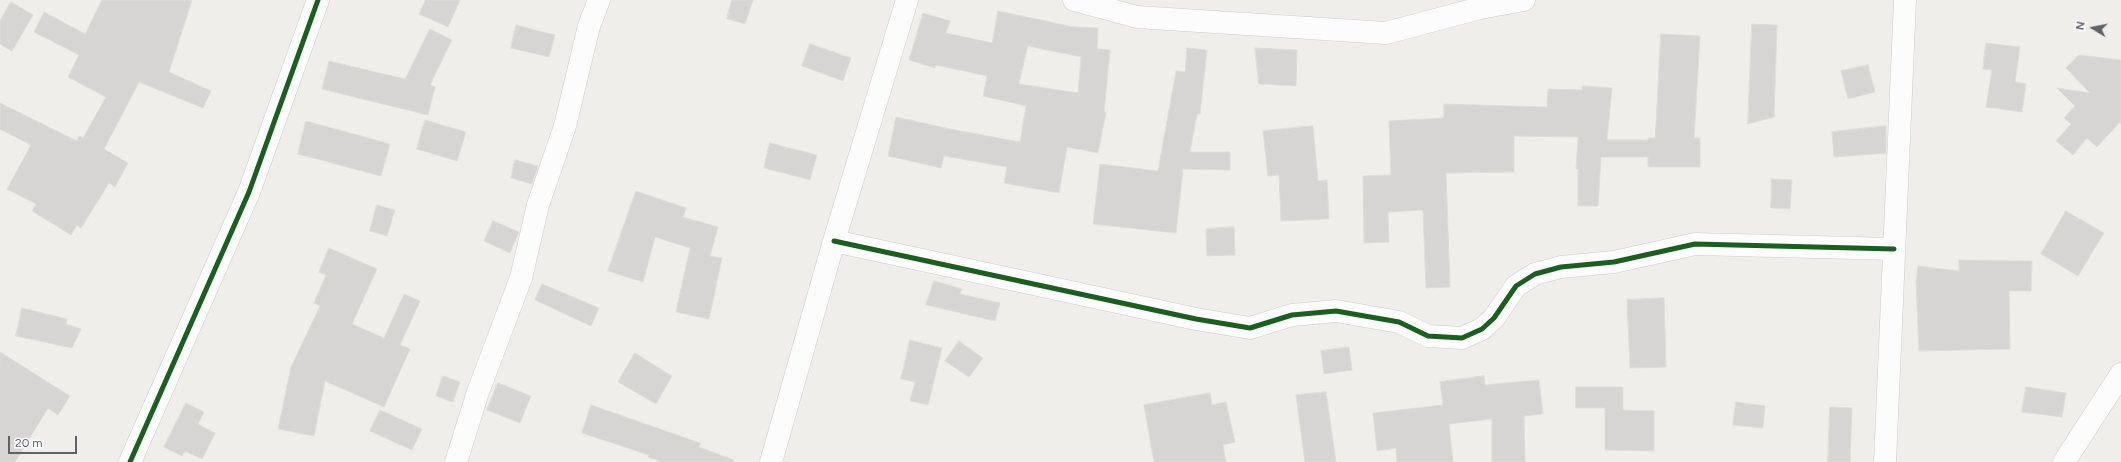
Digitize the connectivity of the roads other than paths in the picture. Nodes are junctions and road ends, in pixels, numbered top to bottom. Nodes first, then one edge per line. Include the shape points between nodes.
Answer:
1 (318, 0) edge
2 (599, 0) edge
3 (907, 0) edge
4 (1074, 0) edge
5 (1524, 0) edge
6 (1905, 0) edge
7 (834, 241) junction
8 (1894, 249) junction
9 (2121, 374) edge
10 (130, 462) edge
11 (456, 462) edge
12 (771, 462) edge
13 (1885, 462) edge
14 (2064, 462) edge

1 - 10 street via 249,192
2 - 11 street via 589,26 565,126 538,205 521,278 478,392
3 - 7 street
4 - 5 street via 1137,17 1386,33 1480,8
6 - 8 street
7 - 8 street via 1250,328 1292,315 1336,311 1399,322 1428,336 1462,338 1482,329 1494,318 1516,286 1535,274 1562,267 1614,262 1695,244
7 - 12 street
8 - 13 street
9 - 14 street

